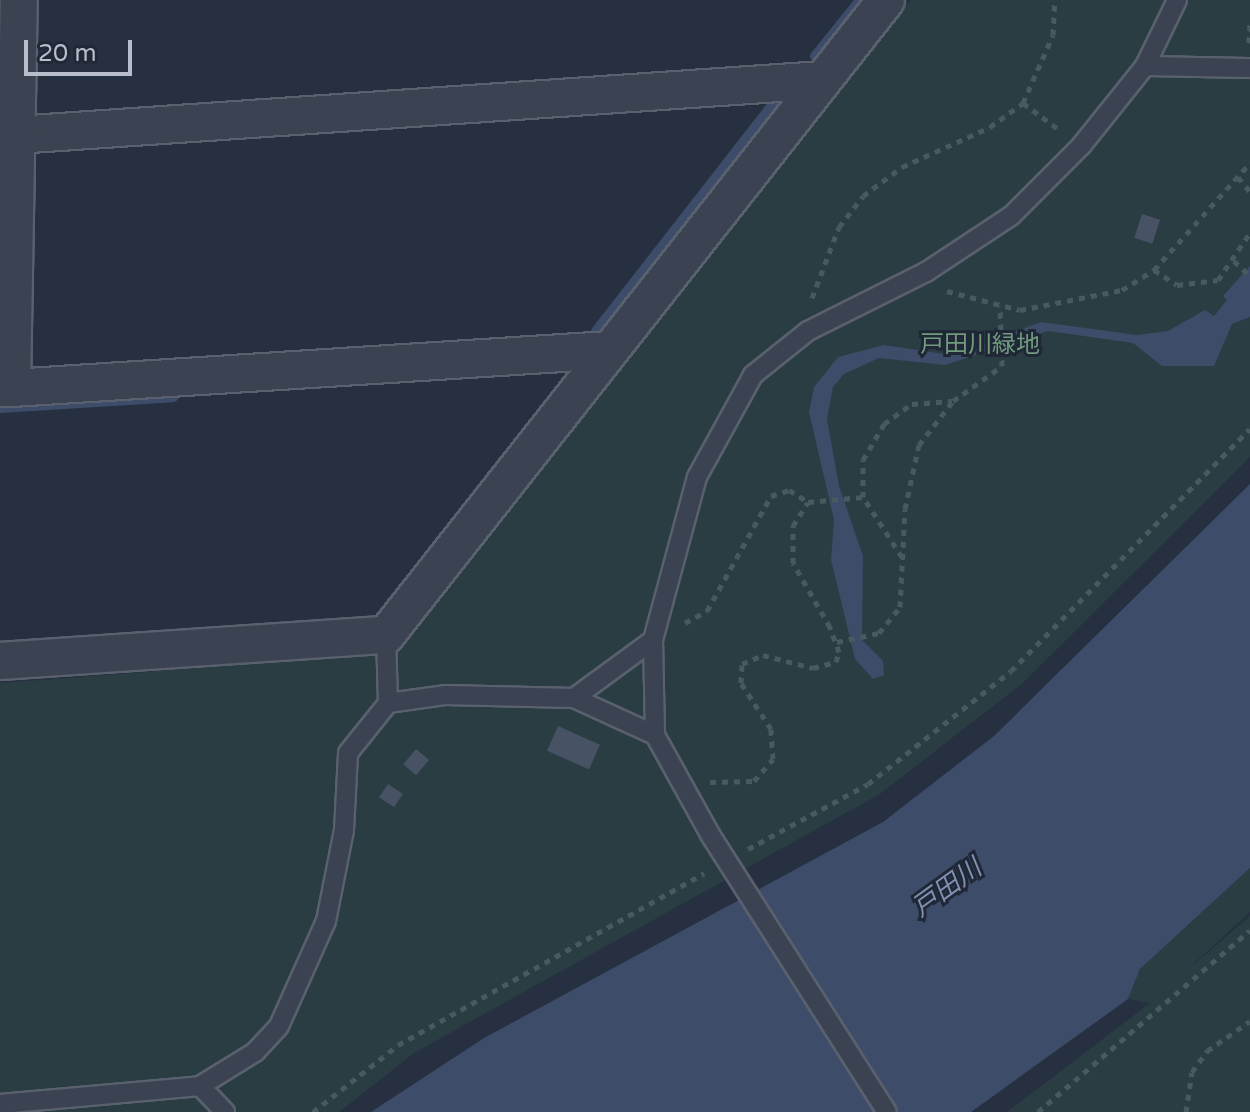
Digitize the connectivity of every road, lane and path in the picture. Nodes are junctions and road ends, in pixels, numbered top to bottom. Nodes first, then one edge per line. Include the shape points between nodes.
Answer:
1 (19, 0) edge
2 (886, 0) edge
3 (1055, 0) edge
4 (1177, 0) edge
5 (1145, 66) junction
6 (1250, 68) edge
7 (822, 80) junction
8 (1023, 103) junction
9 (16, 135) junction
10 (1081, 146) junction
11 (1250, 163) edge
12 (1238, 177) junction
13 (1250, 192) edge
14 (1250, 233) edge
15 (1234, 261) junction
16 (1154, 270) junction
17 (926, 272) junction
18 (1250, 276) edge
19 (1000, 306) junction
20 (808, 331) junction
21 (610, 350) junction
22 (6, 388) edge
23 (953, 401) junction
24 (1250, 429) edge
25 (863, 497) junction
26 (808, 502) junction
27 (904, 558) junction
28 (655, 632) junction
29 (386, 635) junction
30 (837, 642) junction
31 (0, 661) edge
32 (574, 698) junction
33 (388, 703) junction
34 (655, 735) junction
35 (681, 782) junction
36 (726, 861) junction
37 (1250, 930) edge
38 (1250, 1021) edge
39 (200, 1086) junction
40 (0, 1104) edge
41 (225, 1112) edge
42 (313, 1112) edge
43 (887, 1112) edge
44 (1038, 1112) edge
45 (1186, 1112) edge

1 - 9 street
2 - 7 street
3 - 8 path via 1053,35
4 - 5 lane
5 - 6 lane
5 - 10 lane
7 - 9 street
7 - 21 street
8 - 10 path
8 - 20 path via 990,127 902,167 863,196 839,227 810,303
9 - 22 street
10 - 17 lane via 1011,216
11 - 12 path
12 - 13 path
12 - 16 path
14 - 15 path
15 - 16 path via 1218,280 1177,285
15 - 18 path
16 - 19 path via 1122,290 1082,302 1020,310
17 - 19 path via 941,289
17 - 20 lane
19 - 23 path via 1002,366
20 - 28 lane via 753,375 717,432 697,477
21 - 22 street
21 - 29 street
23 - 25 path via 912,404 884,424 863,460
23 - 27 path via 919,445 911,473
24 - 36 path via 1011,671 868,784
25 - 26 path
25 - 27 path
26 - 28 path via 789,490 771,496 707,611
26 - 30 path via 793,526 793,563
27 - 30 path via 900,607 891,625
28 - 32 lane
28 - 34 lane
29 - 31 street
29 - 33 lane
30 - 35 path via 836,662 827,667 763,655 742,664 741,683 775,746 763,774 754,781
32 - 33 lane via 446,695
32 - 34 lane
33 - 39 lane via 348,753 344,830 326,921 279,1026 255,1052
34 - 35 lane
35 - 36 lane
36 - 42 path via 398,1045
36 - 43 lane
37 - 44 path
38 - 45 path via 1199,1062
39 - 40 lane
39 - 41 lane

